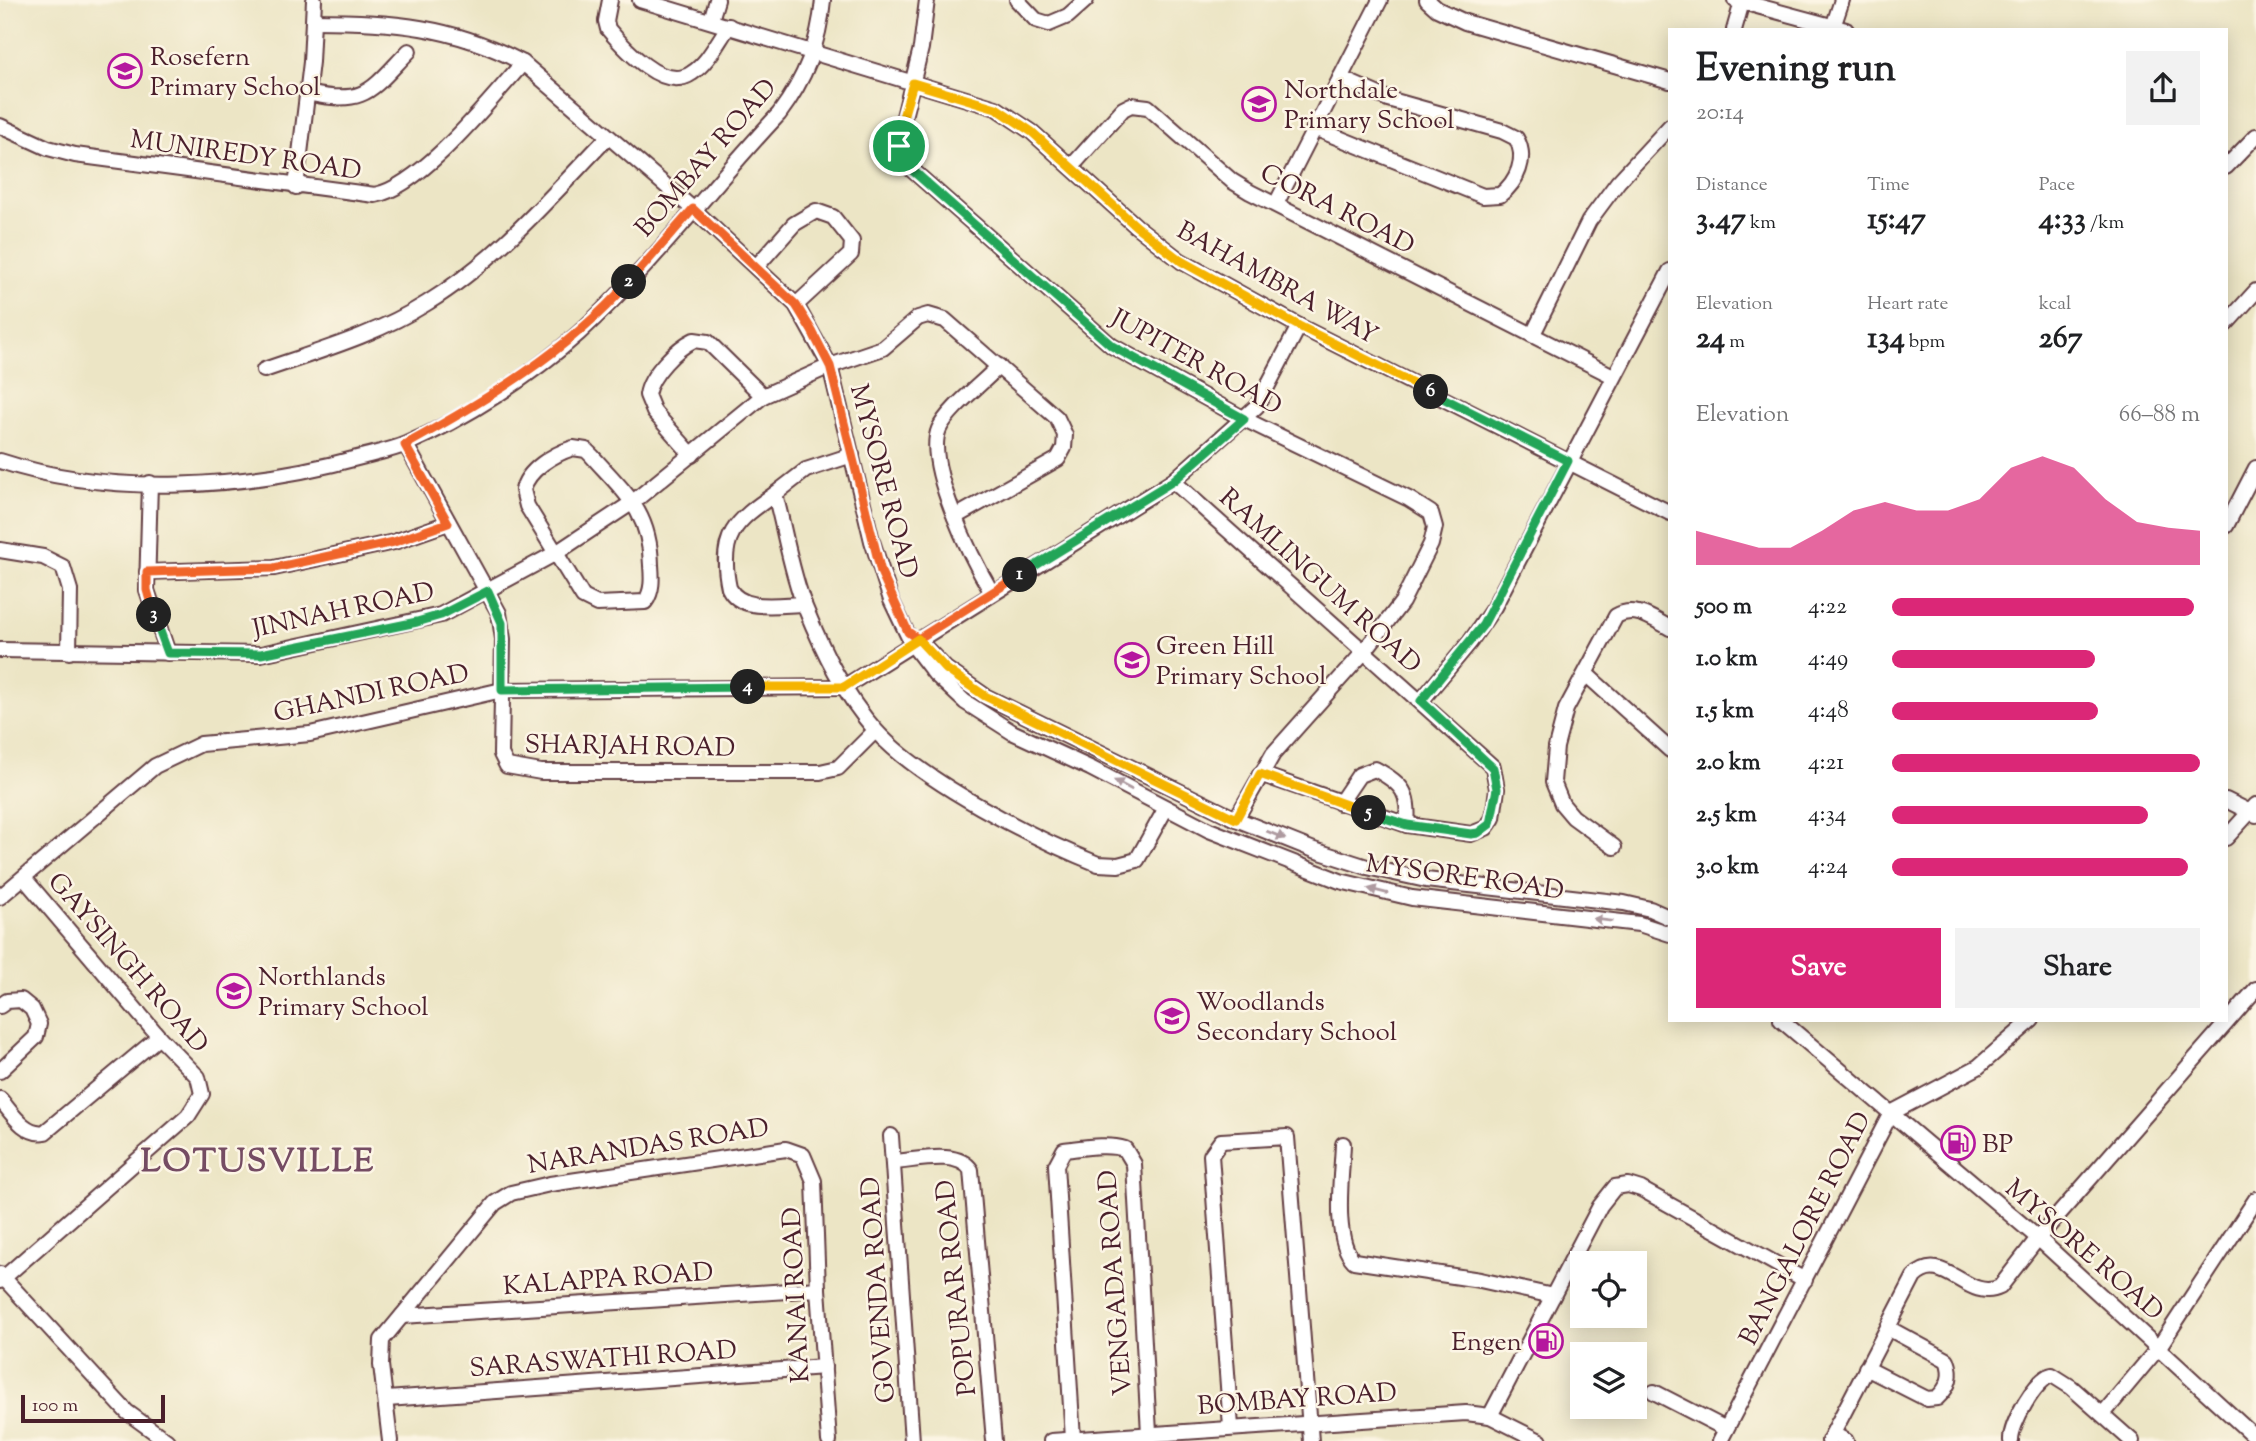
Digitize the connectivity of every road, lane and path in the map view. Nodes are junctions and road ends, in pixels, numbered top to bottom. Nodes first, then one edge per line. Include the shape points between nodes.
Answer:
1 (314, 0) edge
2 (610, 0) edge
3 (640, 0) edge
4 (717, 0) edge
5 (823, 0) edge
6 (927, 0) edge
7 (1017, 0) edge
8 (1086, 0) edge
9 (1380, 0) edge
10 (1427, 0) edge
11 (1842, 0) edge
12 (1739, 1) edge
13 (711, 20) junction
14 (314, 21) junction
15 (729, 26) junction
16 (1734, 28) edge
17 (1834, 28) edge
18 (1837, 28) edge
19 (409, 51) dead end
20 (814, 53) junction
21 (523, 63) junction
22 (1340, 78) junction
23 (1668, 80) edge
24 (913, 83) junction
25 (307, 93) junction
26 (0, 126) edge
27 (1314, 128) junction
28 (1668, 129) edge
29 (2256, 135) edge
30 (608, 137) junction
31 (2228, 165) edge
32 (1072, 166) junction
33 (296, 187) junction
34 (1276, 204) junction
35 (693, 209) junction
36 (755, 267) junction
37 (1668, 275) edge
38 (2256, 292) edge
39 (796, 305) junction
40 (2228, 322) edge
41 (1299, 326) junction
42 (1534, 334) junction
43 (830, 366) junction
44 (999, 366) junction
45 (264, 370) dead end
46 (1613, 376) junction
47 (763, 396) junction
48 (1244, 419) junction
49 (405, 445) junction
50 (692, 455) junction
51 (852, 455) junction
52 (0, 461) edge
53 (1568, 461) junction
54 (2256, 468) edge
55 (1173, 481) junction
56 (150, 483) junction
57 (775, 494) junction
58 (633, 502) junction
59 (1668, 512) edge
60 (955, 517) junction
61 (2228, 522) edge
62 (448, 523) junction
63 (0, 550) edge
64 (556, 553) junction
65 (147, 572) junction
66 (488, 591) junction
67 (992, 593) junction
68 (804, 604) junction
69 (1668, 627) edge
70 (913, 638) junction
71 (0, 650) edge
72 (69, 652) junction
73 (168, 653) junction
74 (1363, 653) junction
75 (1586, 674) junction
76 (844, 687) junction
77 (502, 690) junction
78 (1421, 701) junction
79 (875, 730) junction
80 (1668, 748) edge
81 (1260, 774) junction
82 (2228, 801) edge
83 (1340, 803) junction
84 (1166, 807) junction
85 (2254, 811) edge
86 (1236, 819) junction
87 (1407, 825) junction
88 (2228, 836) edge
89 (1614, 847) dead end
90 (23, 878) junction
91 (0, 898) edge
92 (1668, 917) edge
93 (1668, 933) edge
94 (2256, 989) edge
95 (0, 1006) edge
96 (2228, 1021) edge
97 (1783, 1022) edge
98 (2030, 1022) edge
99 (2227, 1022) edge
100 (159, 1037) junction
101 (0, 1071) edge
102 (0, 1099) edge
103 (1891, 1113) junction
104 (891, 1136) dead end
105 (1343, 1144) dead end
106 (798, 1151) joint
107 (893, 1162) junction
108 (2256, 1199) edge
109 (2038, 1238) junction
110 (1, 1278) edge
111 (1804, 1280) junction
112 (818, 1289) junction
113 (1553, 1296) junction
114 (402, 1316) junction
115 (1888, 1328) junction
116 (2159, 1347) junction
117 (824, 1367) junction
118 (1866, 1368) junction
119 (1654, 1392) dead end
120 (387, 1399) junction
121 (2103, 1414) junction
122 (1490, 1416) junction
123 (1310, 1423) junction
124 (1231, 1427) junction
125 (1149, 1433) junction
126 (1723, 1435) edge
127 (2251, 1437) edge
128 (1073, 1439) junction
129 (1836, 1439) edge
130 (167, 1441) edge
131 (390, 1441) edge
132 (829, 1441) edge
133 (912, 1441) edge
134 (994, 1441) edge
135 (1051, 1441) edge
136 (1311, 1441) edge
137 (1540, 1441) edge
138 (2011, 1441) edge
139 (2132, 1441) edge

1 - 14 street
2 - 15 street via 608,29 654,72 670,78 697,70
3 - 13 street, BAHAMBRA WAY
4 - 13 street
5 - 20 street, BOMBAY ROAD
6 - 24 street, JUPITER ROAD
7 - 8 street via 1036,20 1049,24 1068,16
9 - 22 street
10 - 23 street via 1465,22
11 - 18 street
12 - 16 street
12 - 17 street
13 - 15 street, BAHAMBRA WAY
14 - 21 street, MYSORE ROAD via 421,26 494,47
14 - 25 street
15 - 20 street, BAHAMBRA WAY
19 - 25 street via 378,83 355,98
20 - 24 street, BAHAMBRA WAY
20 - 35 street, BOMBAY ROAD via 779,114
21 - 30 street, MYSORE ROAD
21 - 33 street, MUNIREDY ROAD via 461,131 400,186 375,195
22 - 27 street
22 - 27 street via 1388,99 1509,135 1520,144 1519,171 1500,195 1483,196
24 - 32 street, BAHAMBRA WAY via 996,108
24 - 48 street, JUPITER ROAD via 899,137 903,159 911,169 1112,346
25 - 33 street
26 - 33 street, MUNIREDY ROAD via 75,155
27 - 34 street
28 - 42 street via 1589,221
29 - 31 street
30 - 35 street, MYSORE ROAD
30 - 45 street via 493,254 425,305 368,332
32 - 34 street, CORA ROAD via 1123,109 1140,104 1159,115 1232,181
32 - 41 street, BAHAMBRA WAY via 1170,253
34 - 42 street, CORA ROAD
35 - 36 street, MYSORE ROAD
35 - 49 street, BOMBAY ROAD via 578,334 521,378
36 - 39 street, MYSORE ROAD
36 - 39 street via 802,217 816,211 833,217 852,241 850,254
37 - 46 street
38 - 40 street
39 - 43 street, MYSORE ROAD
41 - 48 street via 1268,387
41 - 53 street, BAHAMBRA WAY
42 - 46 street, CORA ROAD
43 - 44 street, JINNAH ROAD via 883,348 928,315 945,320
43 - 47 street, JINNAH ROAD
43 - 51 street, MYSORE ROAD
44 - 60 street via 946,418 938,434 937,454
44 - 60 street, JINNAH ROAD via 1057,418 1065,435 1064,448 1058,459 1040,471
46 - 53 street
47 - 50 street, JINNAH ROAD
47 - 50 street via 708,342 694,340 680,349 652,381 647,395 654,412
48 - 55 street
48 - 74 street, JUPITER ROAD via 1431,513 1434,534 1413,582
49 - 56 street, BOMBAY ROAD via 301,472
49 - 62 street, SHARJAH ROAD
50 - 58 street, JINNAH ROAD
51 - 57 street via 807,470
51 - 70 street, MYSORE ROAD via 881,572
52 - 56 street, BOMBAY ROAD via 54,474
53 - 59 street, BAHAMBRA WAY
53 - 78 street via 1483,625
54 - 61 street
55 - 67 street
55 - 74 street, RAMLINGUM ROAD
56 - 65 street
57 - 68 street
57 - 68 street via 741,518 731,532 729,588 744,603
58 - 64 street, JINNAH ROAD
58 - 64 street via 650,538 652,582 645,602 590,602 577,591
58 - 64 street via 586,450 573,448 557,454 532,472 523,490 527,506
60 - 67 street via 969,554
62 - 65 street via 394,542 274,568
62 - 66 street, SHARJAH ROAD
63 - 72 street via 43,557 63,568 70,590
64 - 66 street, JINNAH ROAD
65 - 73 street via 151,606
66 - 73 street, JINNAH ROAD via 441,615 309,646 261,654
66 - 77 street, SHARJAH ROAD via 502,623
67 - 70 street
68 - 76 street
69 - 75 street via 1637,612 1621,613 1610,622
70 - 76 street
84 -> 70 street, MYSORE ROAD via 984,715 951,689
70 - 86 street, MYSORE ROAD via 985,696
71 - 72 street, JINNAH ROAD
72 - 73 street, JINNAH ROAD
74 - 78 street, RAMLINGUM ROAD
74 - 81 street
75 - 80 street
75 - 89 street via 1560,724 1553,782 1573,817
76 - 77 street, GHANDI ROAD
76 - 79 street
77 - 79 street, SHARJAH ROAD via 501,754 508,766 526,771 820,772 838,768
77 - 90 street, GHANDI ROAD via 310,734 230,740 182,751 135,780
78 - 87 street, RAMLINGUM ROAD via 1493,768 1497,777 1495,808 1490,824 1478,833
79 - 84 street via 916,765 981,806 1098,863 1137,860
81 - 83 street, RAMLINGUM ROAD
81 - 86 street
82 - 85 street
83 - 87 street, RAMLINGUM ROAD
83 - 87 street via 1359,775 1375,769 1404,792
93 -> 84 street, MYSORE ROAD via 1639,924 1391,895 1270,856
85 - 88 street
86 -> 92 street, MYSORE ROAD via 1303,846 1396,874 1624,903
90 - 91 street, GHANDI ROAD
90 - 100 street, GAYSINGH ROAD
94 - 96 street
95 - 101 street via 21,1000 39,1024 36,1037
97 - 103 street, MYSORE ROAD
98 - 103 street, BANGALORE ROAD via 1978,1067
99 - 109 street
100 - 102 street via 45,1132 26,1128
100 - 110 street, GAYSINGH ROAD via 198,1077 202,1094 197,1107
103 - 109 street, MYSORE ROAD
103 - 111 street, BANGALORE ROAD
104 - 107 street, GOVENDA ROAD
105 - 113 street via 1341,1228 1354,1261
106 - 112 street, KANAI ROAD via 808,1161 814,1181
106 - 114 street, NARANDAS ROAD via 786,1149 511,1193 489,1209
107 - 133 street, GOVENDA ROAD
107 - 134 street, POPURAR ROAD via 950,1158 963,1161 971,1170
108 - 116 street
109 - 115 street via 2005,1283 1994,1290 1975,1288 1936,1267 1925,1268 1909,1286
109 - 116 street, MYSORE ROAD
110 - 130 street via 127,1412
111 - 113 street via 1641,1189 1622,1185 1609,1192
111 - 126 street, BANGALORE ROAD
112 - 114 street, KALAPPA ROAD
112 - 117 street, KANAI ROAD
113 - 122 street
114 - 120 street, NARANDAS ROAD via 382,1340
115 - 118 street
115 - 118 street via 1947,1360 1951,1373 1946,1389 1937,1398 1927,1399
116 - 121 street
116 - 127 street, MYSORE ROAD
117 - 120 street, SARASWATHI ROAD
117 - 132 street, KANAI ROAD
118 - 129 street
119 - 126 street
120 - 131 street, NARANDAS ROAD
121 - 138 street via 2056,1377 2046,1376 2019,1417
121 - 139 street
122 - 123 street, BOMBAY ROAD via 1466,1413
122 - 137 street, BOMBAY ROAD
123 - 124 street, BOMBAY ROAD
123 - 124 street via 1287,1137 1269,1136 1221,1141 1211,1155
123 - 136 street
124 - 125 street, BOMBAY ROAD
125 - 128 street, BOMBAY ROAD
125 - 128 street, VENGADA ROAD via 1134,1164 1125,1149 1118,1147 1078,1148 1064,1150 1056,1165
128 - 135 street, BOMBAY ROAD

